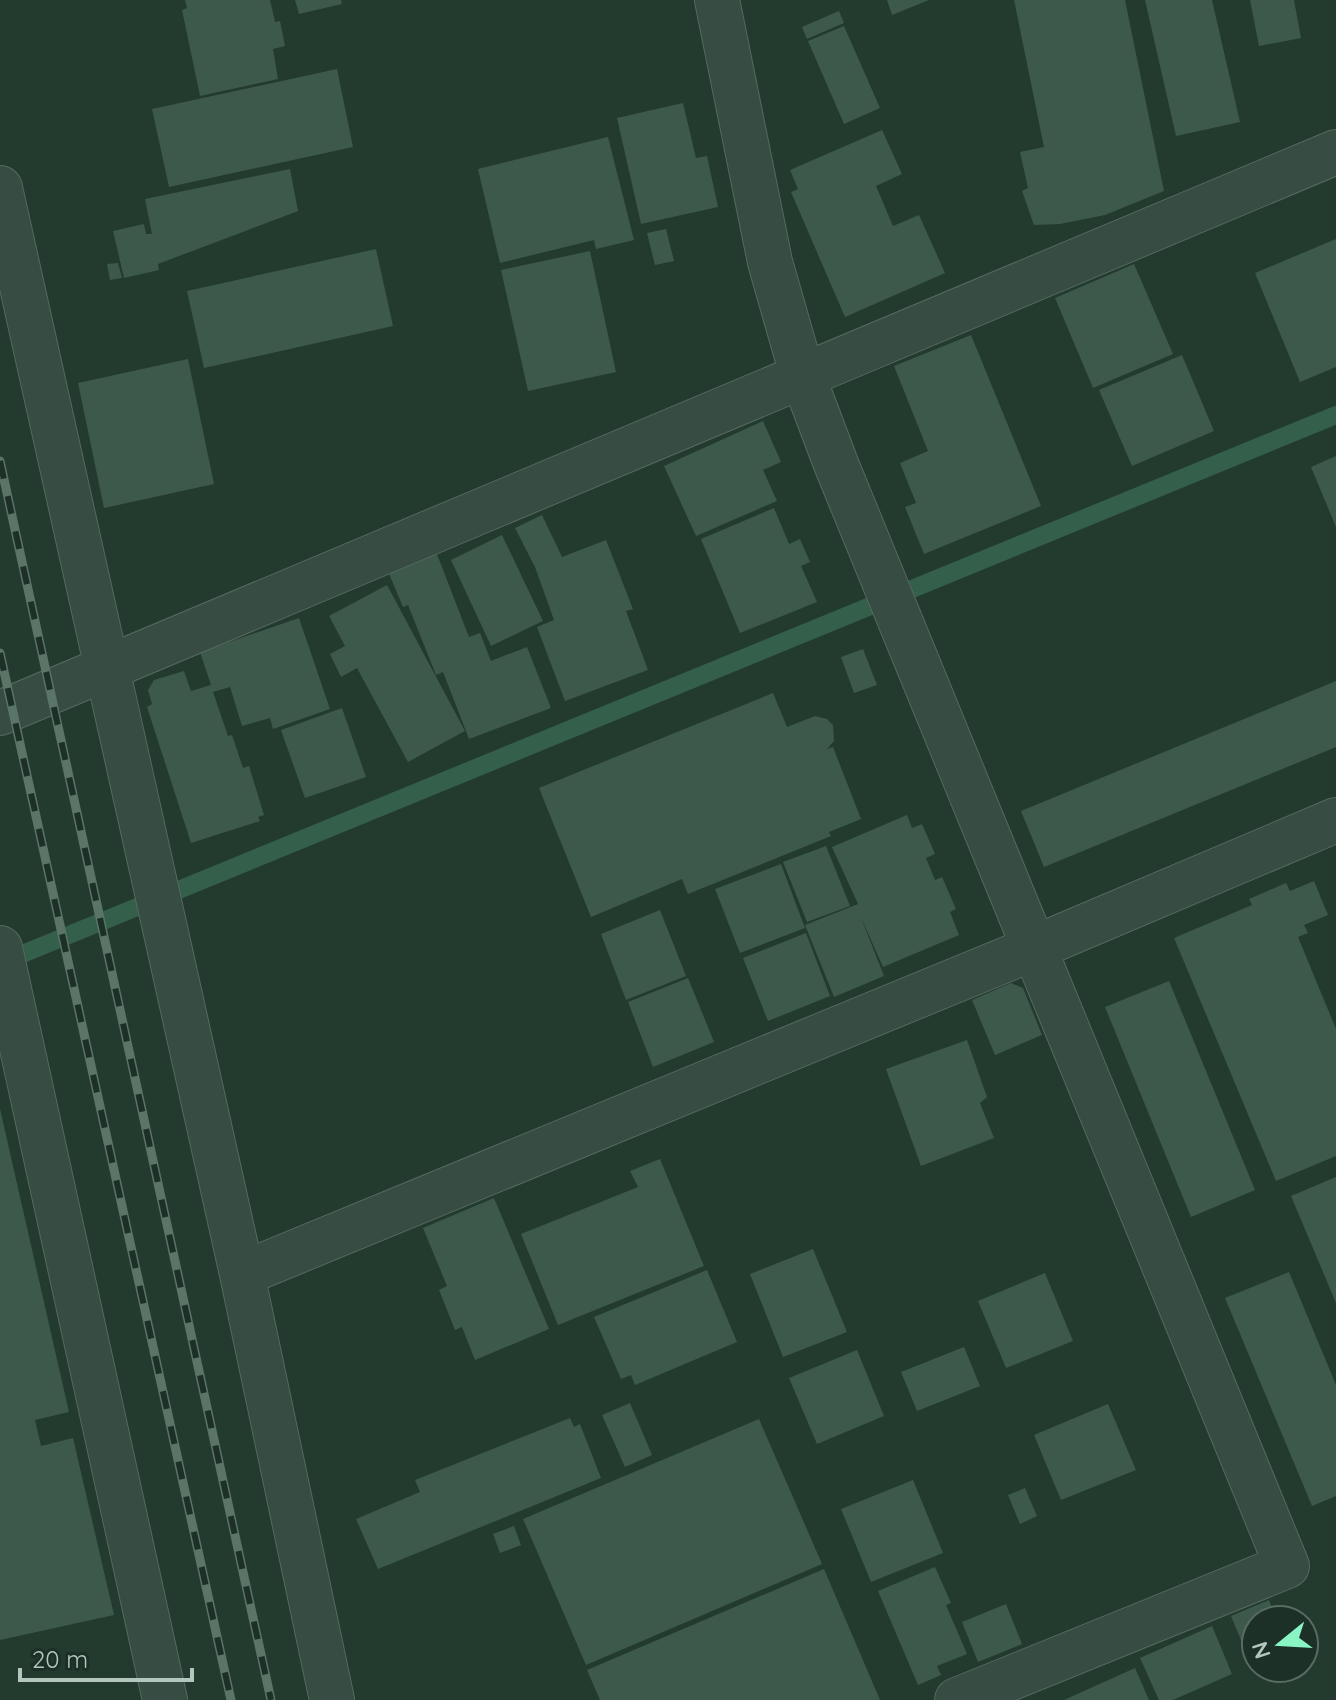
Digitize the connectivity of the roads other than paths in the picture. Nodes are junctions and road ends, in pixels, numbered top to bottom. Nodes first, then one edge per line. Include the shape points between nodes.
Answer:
1 (717, 0) edge
2 (1336, 152) edge
3 (0, 188) edge
4 (802, 374) junction
5 (109, 668) junction
6 (0, 713) edge
7 (1336, 820) edge
8 (0, 948) edge
9 (1034, 948) junction
10 (242, 1274) junction
11 (165, 1700) edge
12 (332, 1700) edge
13 (957, 1700) edge

1 - 4 street via 770,262
2 - 4 street
3 - 5 street
4 - 5 street
4 - 9 street
5 - 6 street
5 - 10 street
7 - 9 street
8 - 11 street
9 - 10 street
9 - 13 street via 1287,1566
10 - 12 street

